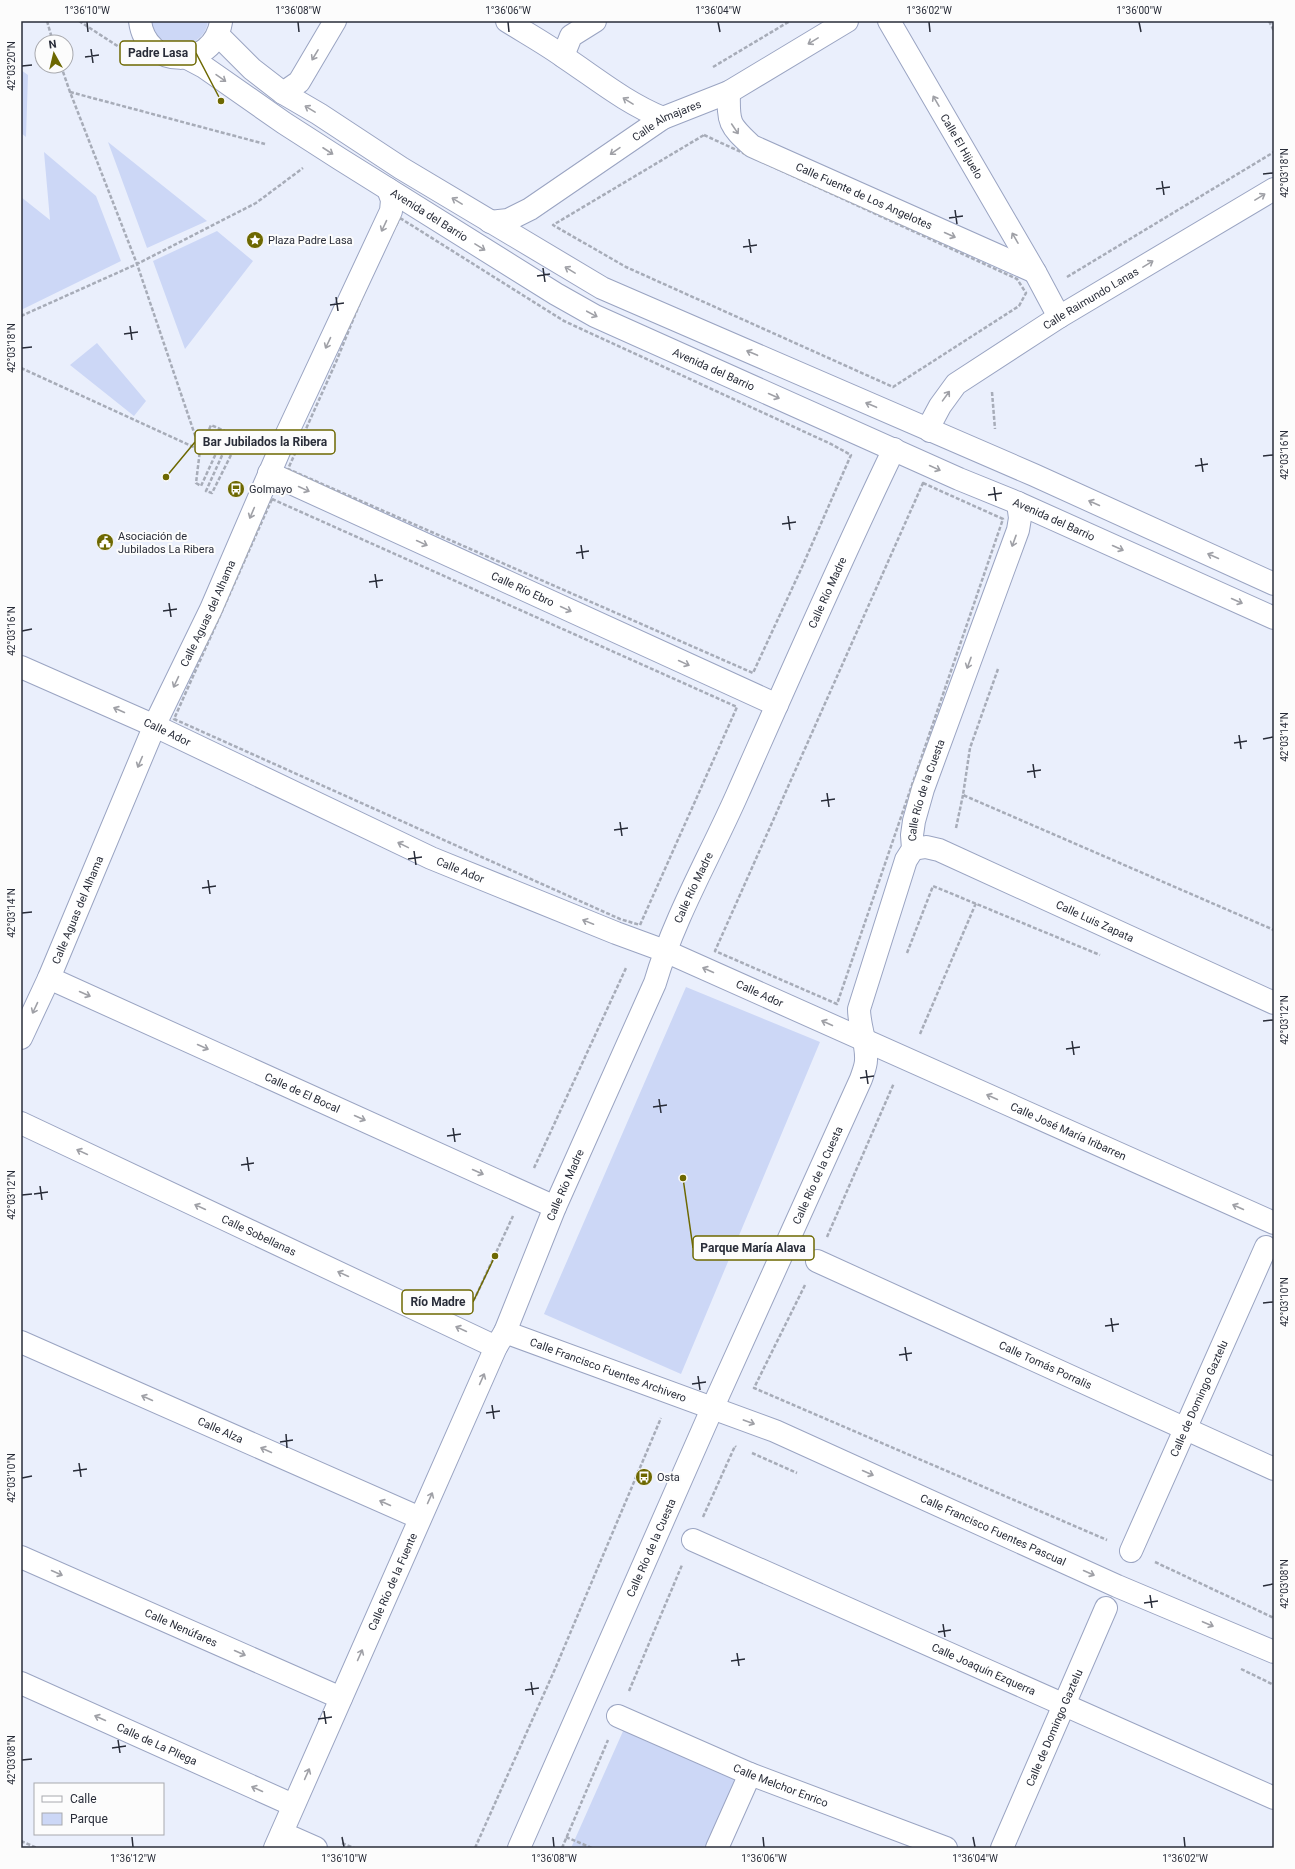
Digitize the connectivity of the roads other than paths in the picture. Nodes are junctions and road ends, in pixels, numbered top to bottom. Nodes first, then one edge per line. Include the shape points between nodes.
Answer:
1 (139, 21) edge
2 (335, 21) edge
3 (507, 21) edge
4 (595, 21) edge
5 (847, 21) edge
6 (889, 21) edge
7 (220, 28) edge
8 (563, 56) junction
9 (187, 58) junction
10 (729, 92) junction
11 (283, 93) junction
12 (663, 118) junction
13 (388, 189) junction
14 (1274, 189) edge
15 (490, 222) junction
16 (1035, 272) junction
17 (1059, 317) junction
18 (907, 421) junction
19 (930, 431) junction
20 (890, 448) junction
21 (269, 473) junction
22 (1018, 503) junction
23 (1274, 584) edge
24 (1274, 618) edge
25 (21, 667) edge
26 (777, 705) junction
27 (155, 726) junction
28 (913, 849) junction
29 (664, 951) junction
30 (49, 978) junction
31 (1274, 1002) edge
32 (21, 1038) edge
33 (862, 1039) junction
34 (21, 1123) edge
35 (555, 1207) junction
36 (1274, 1223) edge
37 (1266, 1246) dead end
38 (817, 1261) road end
39 (500, 1339) junction
40 (21, 1342) edge
41 (712, 1409) junction
42 (1185, 1428) junction
43 (1274, 1469) edge
44 (420, 1518) junction
45 (693, 1540) road end
46 (1131, 1550) road end
47 (21, 1557) edge
48 (1106, 1608) dead end
49 (1274, 1652) edge
50 (21, 1683) edge
51 (341, 1698) junction
52 (1063, 1705) junction
53 (618, 1716) road end
54 (750, 1774) junction
55 (1274, 1798) edge
56 (293, 1805) junction
57 (278, 1840) edge
58 (316, 1848) edge
59 (519, 1848) edge
60 (717, 1848) edge
61 (946, 1848) edge
62 (1002, 1848) edge

1 - 9 street via 143,35 161,54
2 -> 11 street via 299,82
3 - 8 street
4 - 8 street via 571,36
5 -> 10 street, Calle Almajares
16 -> 6 street, Calle El Hijuelo
7 - 9 street via 210,46 200,54
7 - 11 street via 252,69
12 -> 8 street via 641,109
9 -> 13 street, Avenida del Barrio
10 - 12 street, Calle Almajares
10 -> 16 street, Calle Fuente de Los Angelotes via 728,114 734,129 752,146
15 -> 11 street
12 -> 15 street, Calle Almajares via 530,209 508,220
13 -> 20 street, Avenida del Barrio via 595,316
13 -> 21 street, Calle Aguas del Alhama via 392,200 391,211
17 -> 14 street, Calle Raimundo Lanas
18 -> 15 street via 602,288
16 - 17 street, Calle El Hijuelo
19 -> 17 street, Calle Raimundo Lanas via 939,408 956,384
18 - 19 street
18 - 20 street, Calle Río Madre via 896,420 883,427
19 - 20 street, Calle Raimundo Lanas via 926,440 915,449
23 -> 19 street
20 -> 22 street, Avenida del Barrio via 959,480
20 - 26 street, Calle Río Madre
21 -> 26 street, Calle Río Ebro
21 -> 27 street, Calle Aguas del Alhama via 211,608
22 -> 24 street, Avenida del Barrio
22 -> 28 street, Calle Río de la Cuesta via 1018,530 923,789 914,821
27 -> 25 street, Calle Ador
26 - 29 street, Calle Río Madre via 722,830
29 -> 27 street, Calle Ador via 431,858
27 -> 30 street, Calle Aguas del Alhama
28 - 31 street, Calle Luis Zapata via 926,847 939,850
28 - 33 street, Calle Río de la Cuesta via 906,860 859,1009
33 -> 29 street, Calle Ador
29 - 35 street, Calle Río Madre via 655,983
30 -> 32 street, Calle Aguas del Alhama
30 -> 35 street, Calle de El Bocal
36 -> 33 street, Calle José María Iribarren
33 - 41 street, Calle Río de la Cuesta via 866,1061 861,1079
39 -> 34 street, Calle Sobellanas
35 - 39 street, Calle Río Madre
37 - 42 street, Calle de Domingo Gaztelu
38 - 42 street, Calle Tomás Porralis
39 - 41 street, Calle Francisco Fuentes Archivero
44 -> 39 street, Calle Río de la Fuente
44 -> 40 street, Calle Alza
41 -> 49 street, Calle Francisco Fuentes Pascual via 775,1431 1117,1586
41 - 59 street, Calle Río de la Cuesta
42 - 43 street, Calle Tomás Porralis
42 - 46 street, Calle de Domingo Gaztelu
51 -> 44 street, Calle Río de la Fuente
45 - 52 street, Calle Joaquín Ezquerra
47 -> 51 street, Calle Nenúfares
48 - 52 street, Calle de Domingo Gaztelu
56 -> 50 street, Calle de La Pliega
56 -> 51 street, Calle Río de la Fuente
52 - 55 street, Calle Joaquín Ezquerra
52 - 62 street, Calle de Domingo Gaztelu
53 - 54 street, Calle Melchor Enrico
54 - 60 street
54 - 61 street, Calle Melchor Enrico
56 - 57 street, Calle Río de la Fuente
57 - 58 street, Calle Río de la Fuente

